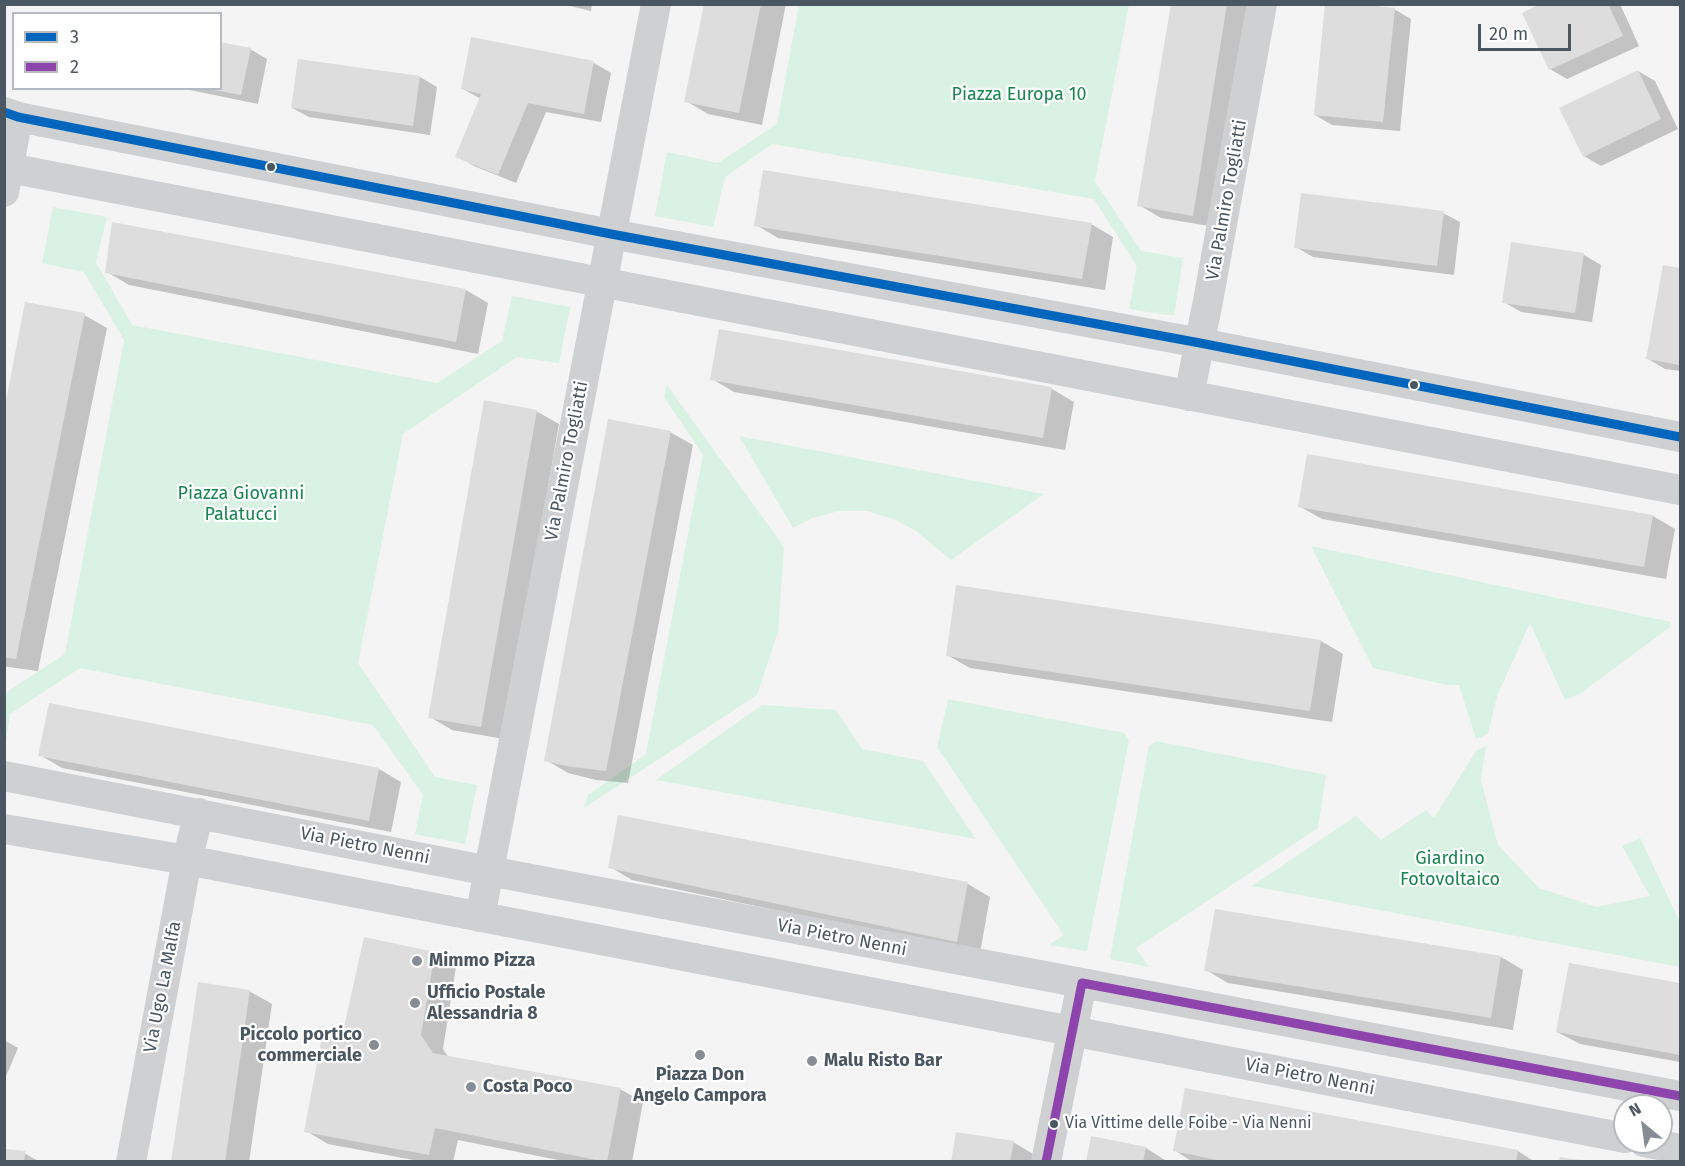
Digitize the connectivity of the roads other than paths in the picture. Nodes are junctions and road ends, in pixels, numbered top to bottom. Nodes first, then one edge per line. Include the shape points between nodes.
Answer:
1 (656, 4) edge
2 (1262, 4) edge
3 (11, 115) edge
4 (6, 176) edge
5 (611, 234) junction
6 (601, 282) junction
7 (1200, 343) junction
8 (1189, 396) junction
9 (1680, 437) edge
10 (1680, 490) edge
11 (4, 776) edge
12 (199, 813) junction
13 (4, 829) edge
14 (187, 860) junction
15 (489, 871) junction
16 (480, 917) junction
17 (1082, 983) junction
18 (1073, 1031) junction
19 (1680, 1096) edge
20 (1613, 1136) edge
21 (131, 1161) edge
22 (1046, 1161) edge

1 - 5 street, Via Palmiro Togliatti
2 - 7 street, Via Palmiro Togliatti
3 - 4 street
3 - 5 street
4 - 6 street
5 - 6 street, Via Palmiro Togliatti
5 - 7 street
6 - 8 street
6 - 15 street, Via Palmiro Togliatti
7 - 8 street, Via Palmiro Togliatti
7 - 9 street
8 - 10 street
11 - 12 street, Via Pietro Nenni
12 - 14 street, Via Ugo La Malfa
12 - 15 street, Via Pietro Nenni
13 - 14 street, Via Pietro Nenni
14 - 16 street, Via Pietro Nenni
14 - 21 street, Via Ugo La Malfa
15 - 16 street, Via Palmiro Togliatti
15 - 17 street, Via Pietro Nenni
16 - 18 street, Via Pietro Nenni
17 - 18 street
17 - 19 street, Via Pietro Nenni
18 - 20 street, Via Pietro Nenni
18 - 22 street

